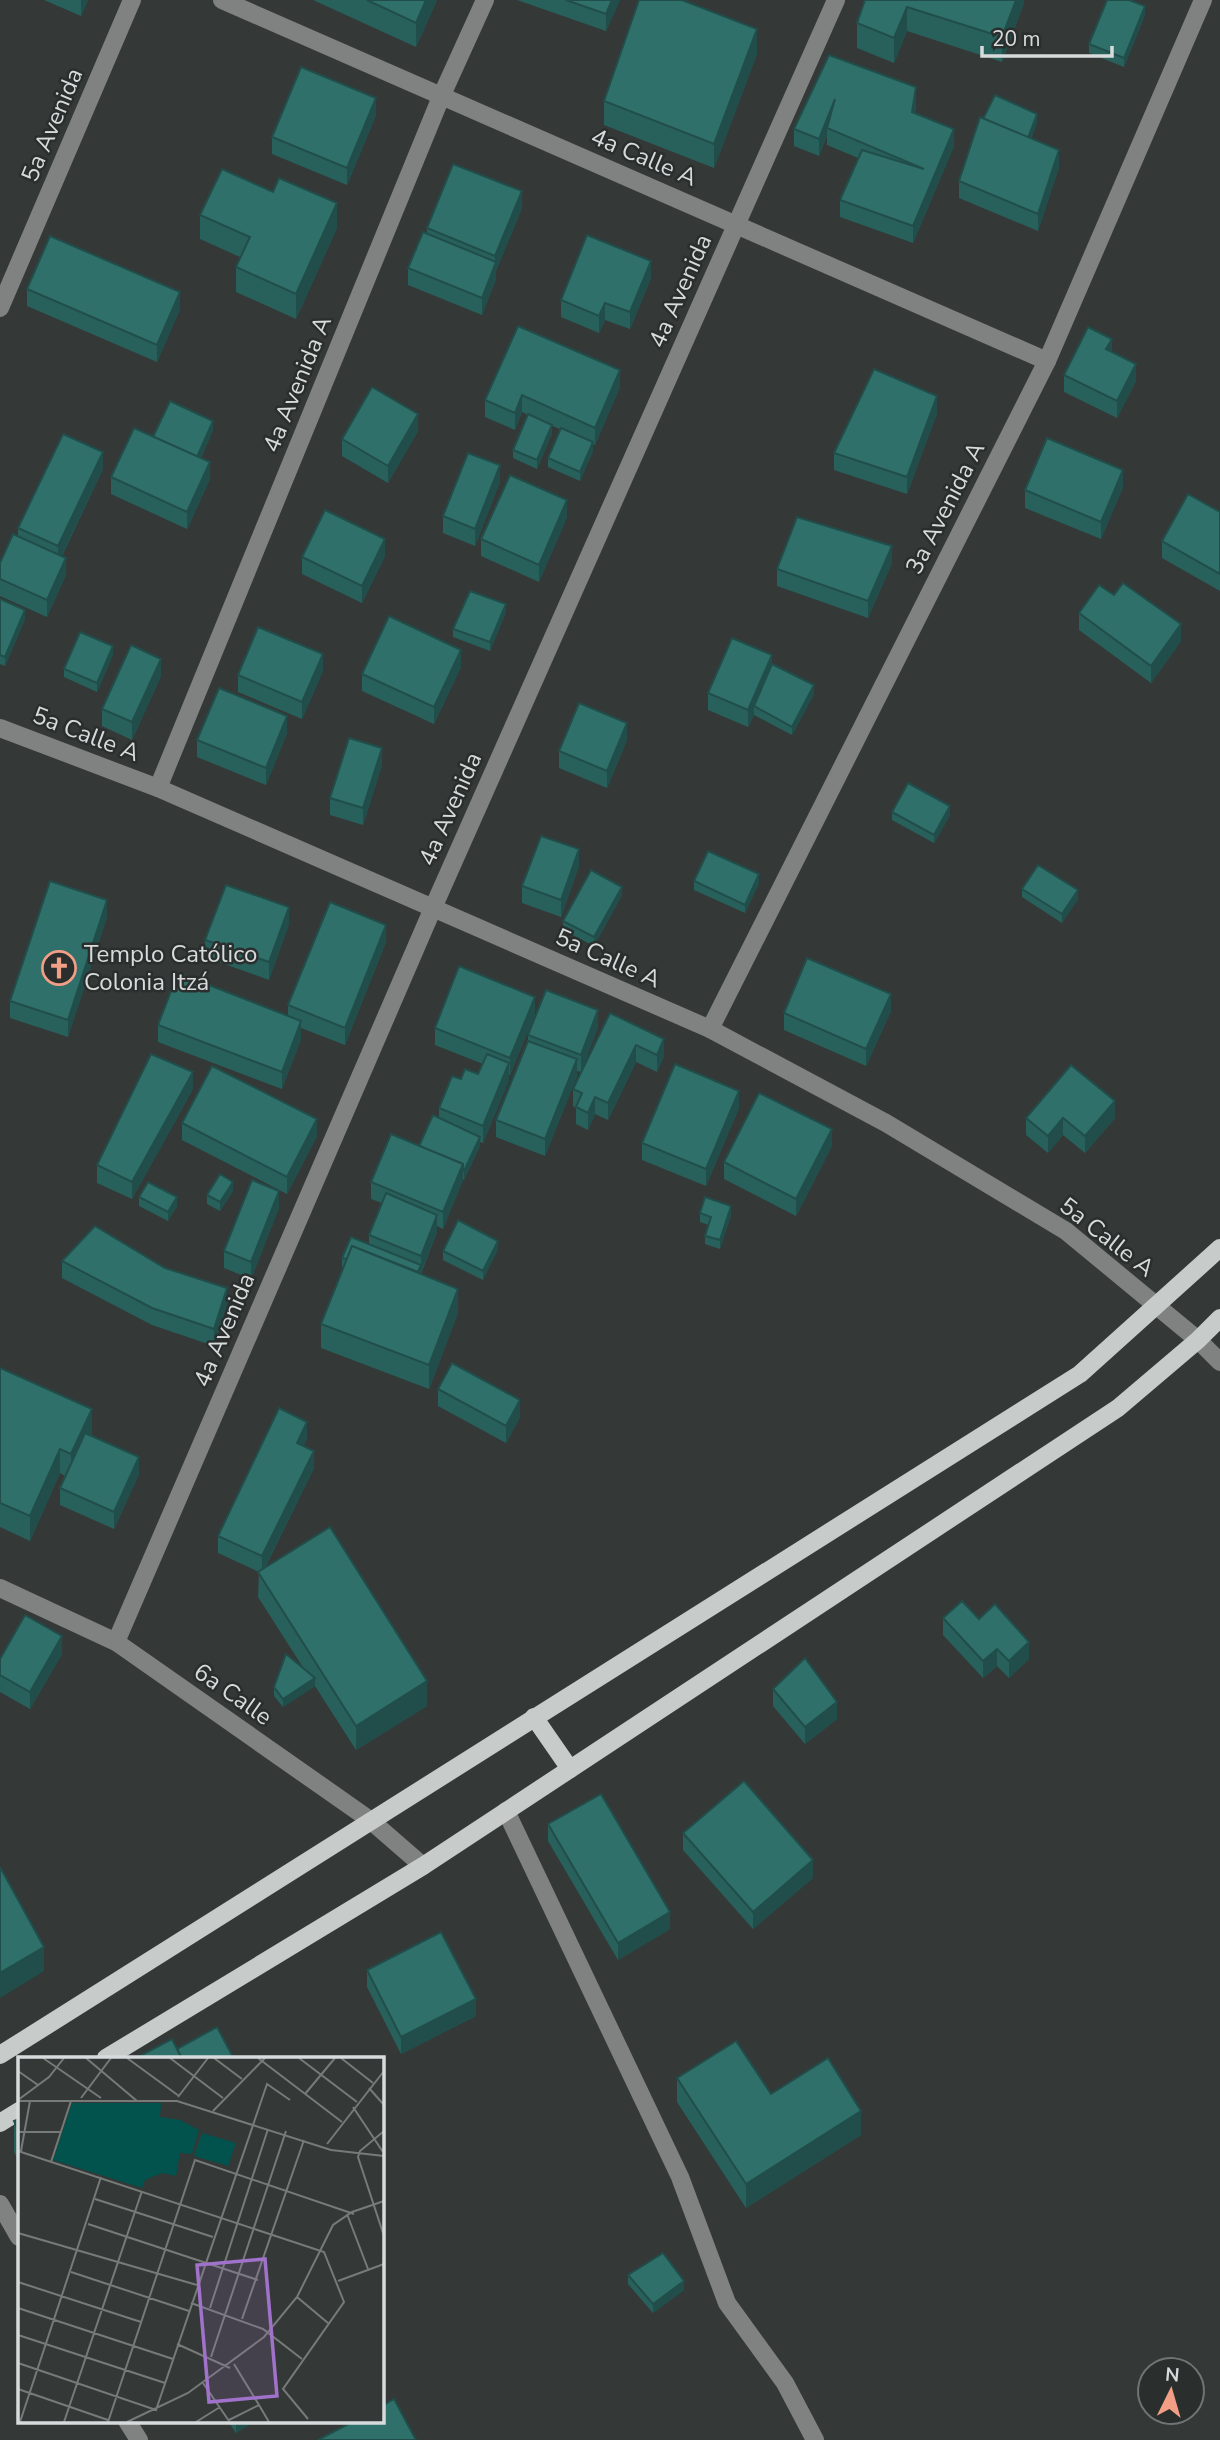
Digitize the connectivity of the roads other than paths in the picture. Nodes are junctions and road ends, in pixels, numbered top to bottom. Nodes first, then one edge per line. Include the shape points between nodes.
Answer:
1 (132, 0) edge
2 (222, 0) edge
3 (485, 0) edge
4 (836, 0) edge
5 (1203, 0) edge
6 (441, 97) junction
7 (737, 224) junction
8 (0, 308) edge
9 (1047, 360) junction
10 (0, 727) edge
11 (158, 788) junction
12 (433, 908) junction
13 (710, 1029) junction
14 (1220, 1248) edge
15 (1157, 1307) junction
16 (1220, 1318) edge
17 (1198, 1340) junction
18 (1220, 1362) edge
19 (0, 1588) edge
20 (116, 1643) junction
21 (534, 1717) junction
22 (570, 1769) junction
23 (506, 1811) junction
24 (370, 1820) junction
25 (423, 1866) junction
26 (0, 2055) edge
27 (109, 2057) edge
28 (18, 2112) edge
29 (0, 2123) edge
30 (0, 2204) edge
31 (18, 2235) edge
32 (128, 2422) edge
33 (139, 2440) edge
34 (815, 2440) edge

1 - 8 street, 5a Avenida
2 - 6 street, 4a Calle A
3 - 6 street, 4a Avenida A
4 - 7 street, 4a Avenida
5 - 9 street, 3a Avenida A
6 - 7 street, 4a Calle A
6 - 11 street, 4a Avenida A
7 - 9 street, 4a Calle A
7 - 12 street, 4a Avenida
9 - 13 street, 3a Avenida A
10 - 11 street, 5a Calle A
11 - 12 street, 5a Calle A
12 - 13 street, 5a Calle A
12 - 20 street, 4a Avenida
13 - 15 street, 5a Calle A via 886,1124 1066,1231
14 - 15 main road
15 - 17 street, 5a Calle A
15 - 21 main road via 1080,1374
16 - 17 main road
17 - 18 street, 5a Calle A
17 - 22 main road via 1118,1408
19 - 20 street, 6a Calle
20 - 24 street, 6a Calle
21 - 22 main road
21 - 24 main road
22 - 23 main road
23 - 25 main road
23 - 34 street via 680,2177 727,2303 785,2383
24 - 25 street, 6a Calle
24 - 26 main road
25 - 27 main road
28 - 29 main road
30 - 31 street
32 - 33 street

